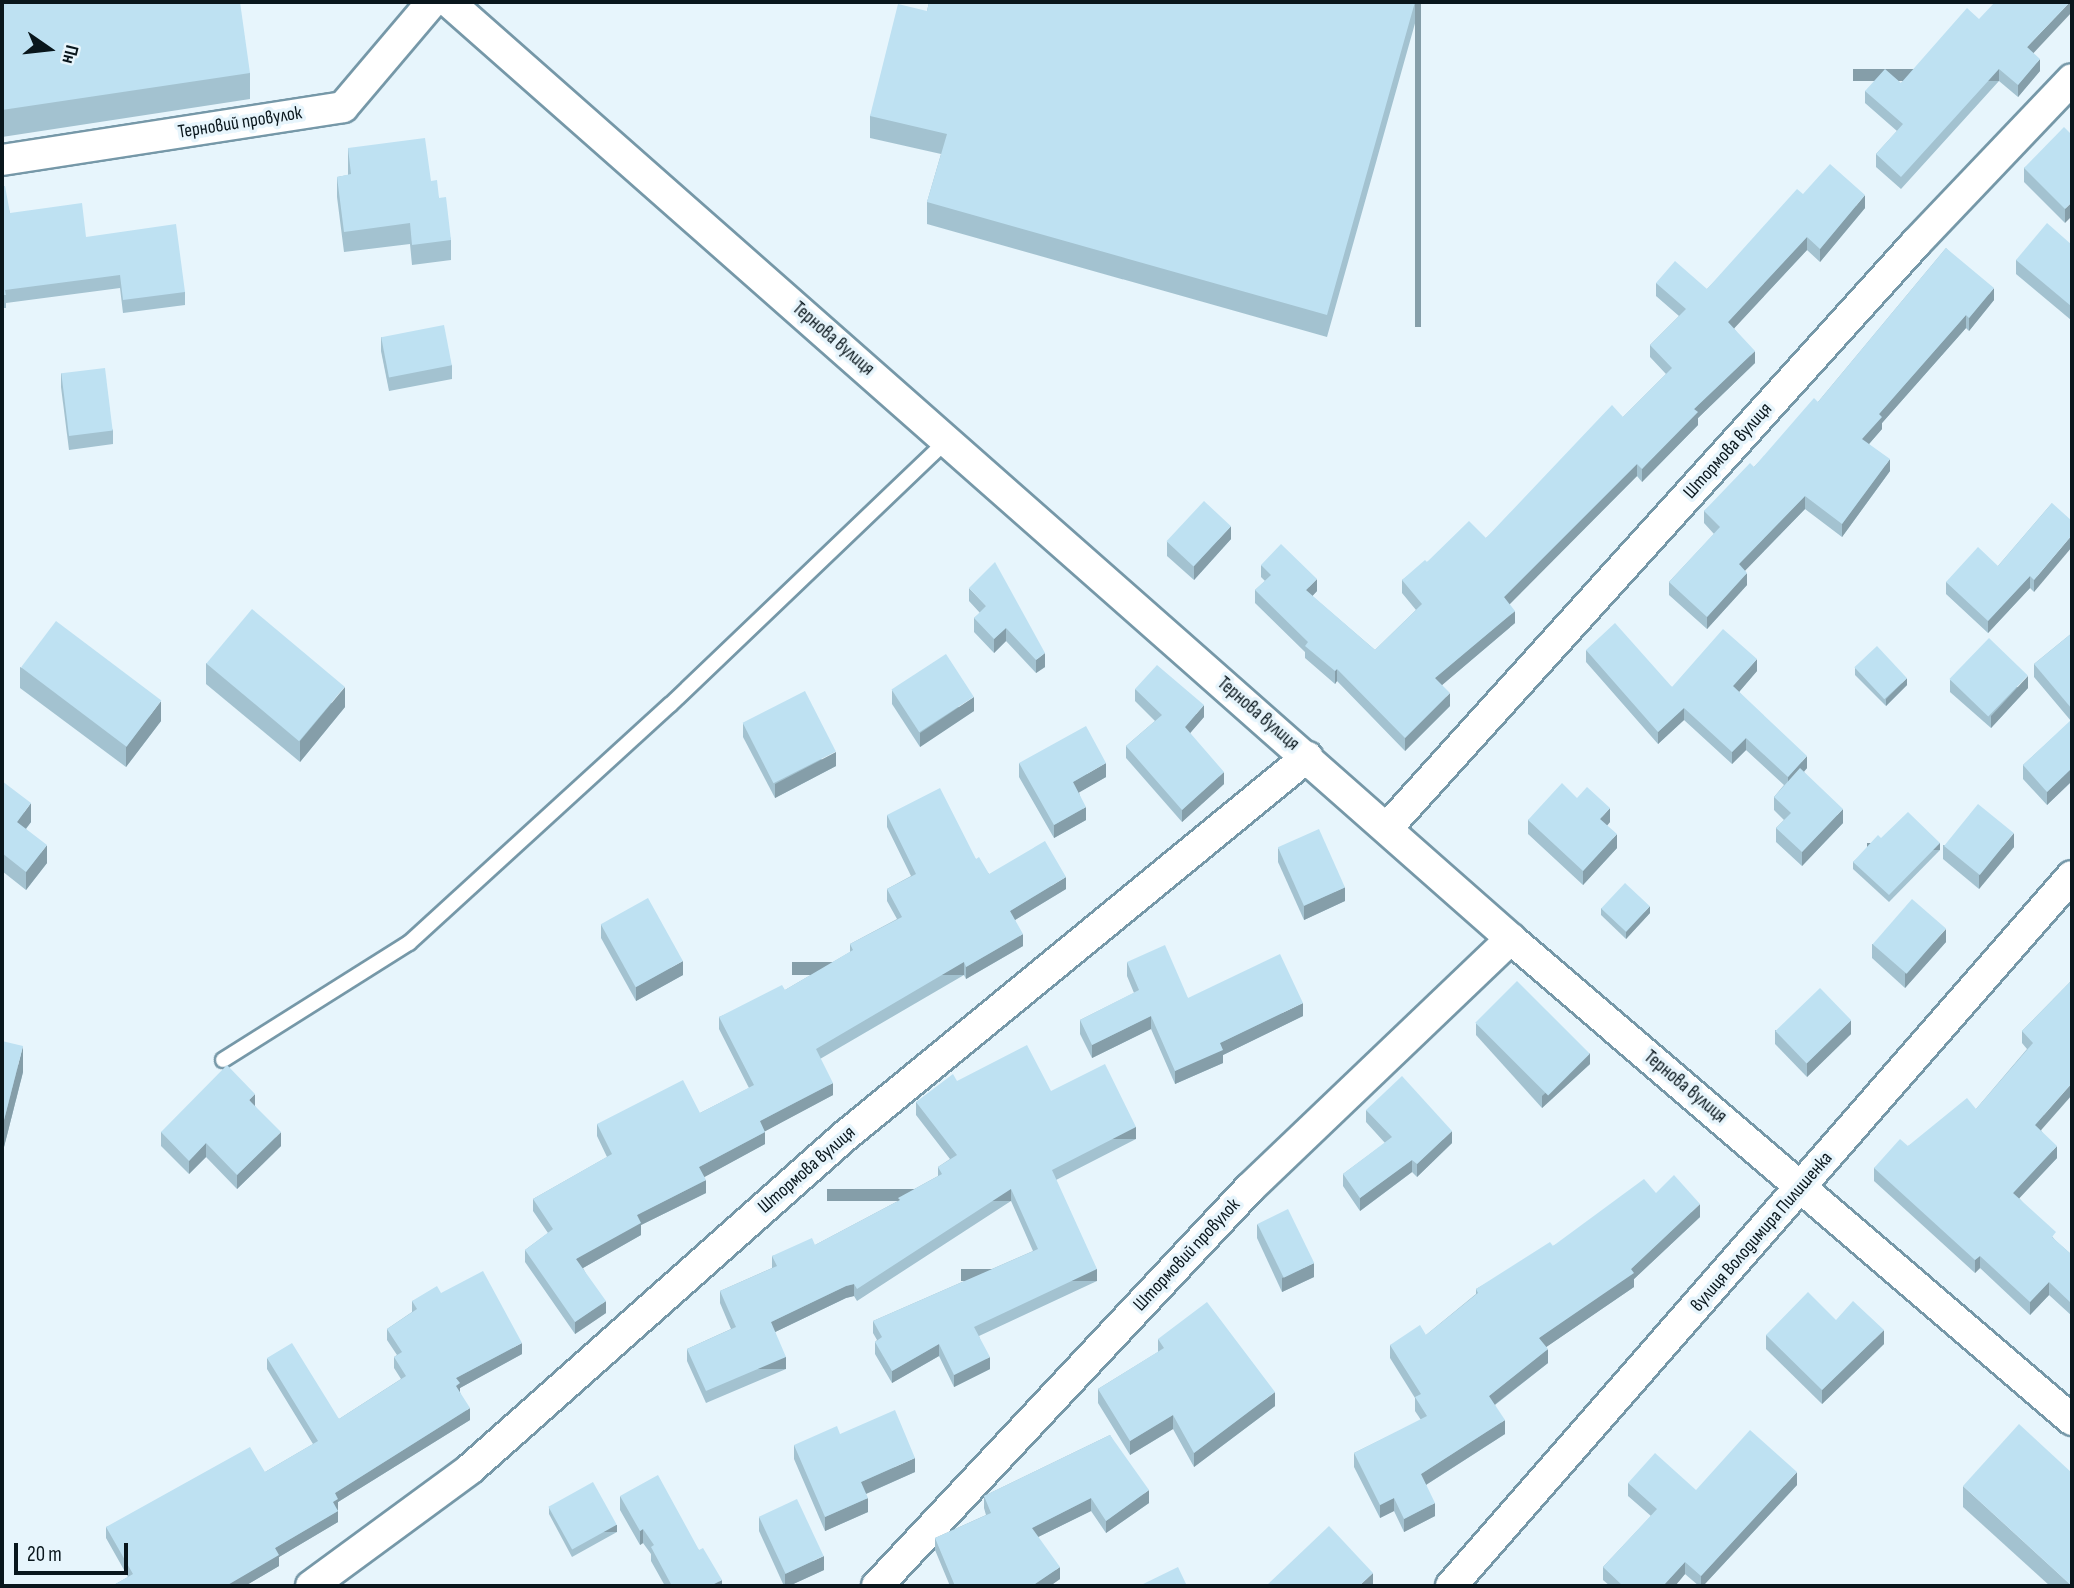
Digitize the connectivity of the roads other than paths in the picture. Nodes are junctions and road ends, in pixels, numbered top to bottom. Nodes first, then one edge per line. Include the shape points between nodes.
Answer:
1 (432, 2) edge
2 (449, 2) edge
3 (2072, 79) edge
4 (2, 160) edge
5 (948, 439) junction
6 (1307, 757) junction
7 (1388, 827) junction
8 (2072, 876) edge
9 (1511, 939) junction
10 (223, 1060) dead end
11 (1803, 1186) junction
12 (2072, 1420) edge
13 (311, 1586) edge
14 (877, 1586) edge
15 (1451, 1586) edge

1 - 4 street, Терновий провулок via 343,107
2 - 5 street, Тернова вулиця
3 - 7 street, Штормова вулиця via 1916,243
5 - 6 street, Тернова вулиця
5 - 10 lane via 670,705 409,943
6 - 7 street, Тернова вулиця
6 - 13 street, Штормова вулиця via 845,1136 470,1469
7 - 9 street, Тернова вулиця
8 - 11 street, вулиця Володимира Пилишенка
9 - 11 street, Тернова вулиця
9 - 14 street, Штормовий провулок via 1250,1188
11 - 12 street, Тернова вулиця
11 - 15 street, вулиця Володимира Пилишенка

